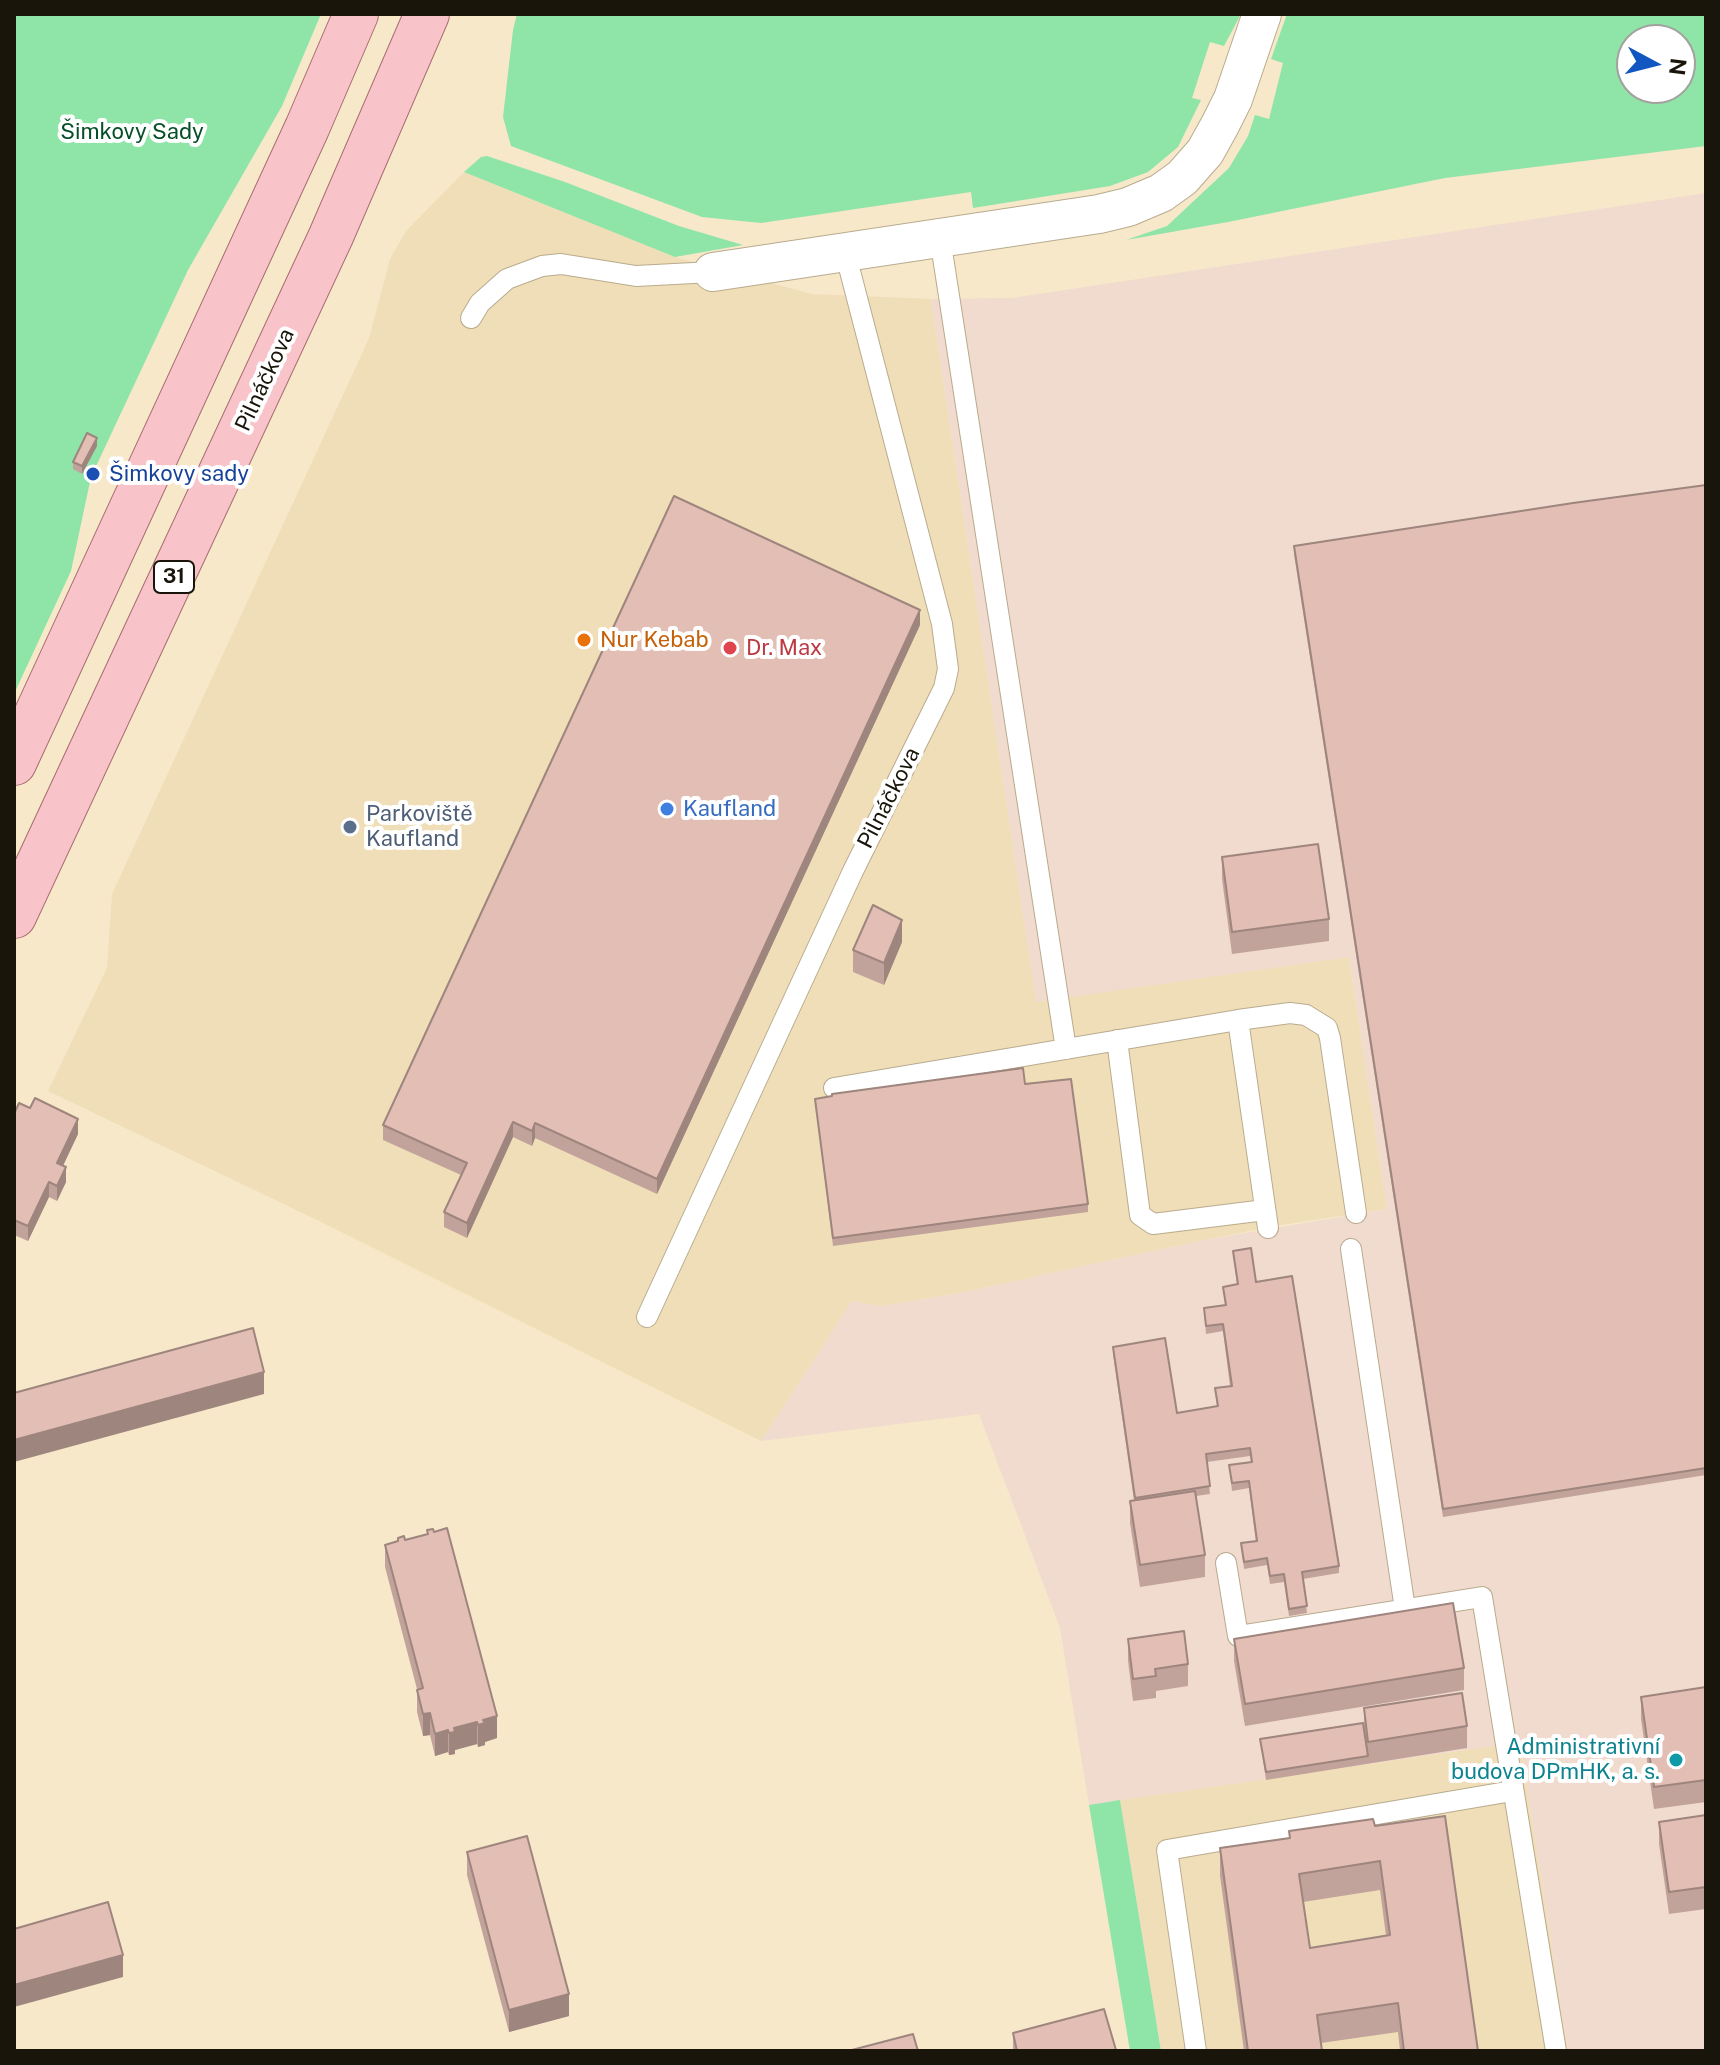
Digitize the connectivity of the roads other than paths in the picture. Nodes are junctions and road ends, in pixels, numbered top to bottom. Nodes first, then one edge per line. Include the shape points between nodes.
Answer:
1 (356, 14) edge
2 (427, 14) edge
3 (1262, 14) edge
4 (940, 238) junction
5 (845, 252) junction
6 (713, 272) joint
7 (471, 318) dead end
8 (14, 763) edge
9 (14, 916) edge
10 (1238, 1020) junction
11 (1117, 1040) junction
12 (1066, 1049) junction
13 (834, 1088) dead end
14 (1356, 1213) dead end
15 (1351, 1249) dead end
16 (647, 1317) dead end
17 (1226, 1563) dead end
18 (1405, 1609) junction
19 (1512, 1791) junction
20 (1196, 2051) edge
21 (1556, 2051) edge

1 - 8 main road
2 - 9 main road, Pilnáčkova / 31 via 331,236
3 - 4 street via 1233,99 1205,152 1161,193 1128,207
4 - 5 street
4 - 12 lane
5 - 6 street
5 - 16 lane, Pilnáčkova via 942,624 948,669 944,688 853,871
6 - 7 lane via 636,276 542,266 507,279
10 - 11 lane
10 - 11 lane via 1266,1219 1153,1224 1140,1215
10 - 14 lane via 1290,1013 1306,1015 1327,1028
11 - 12 lane
12 - 13 lane
15 - 18 lane
17 - 18 lane via 1238,1636
18 - 19 lane via 1482,1597
19 - 20 lane via 1167,1850
19 - 21 lane

